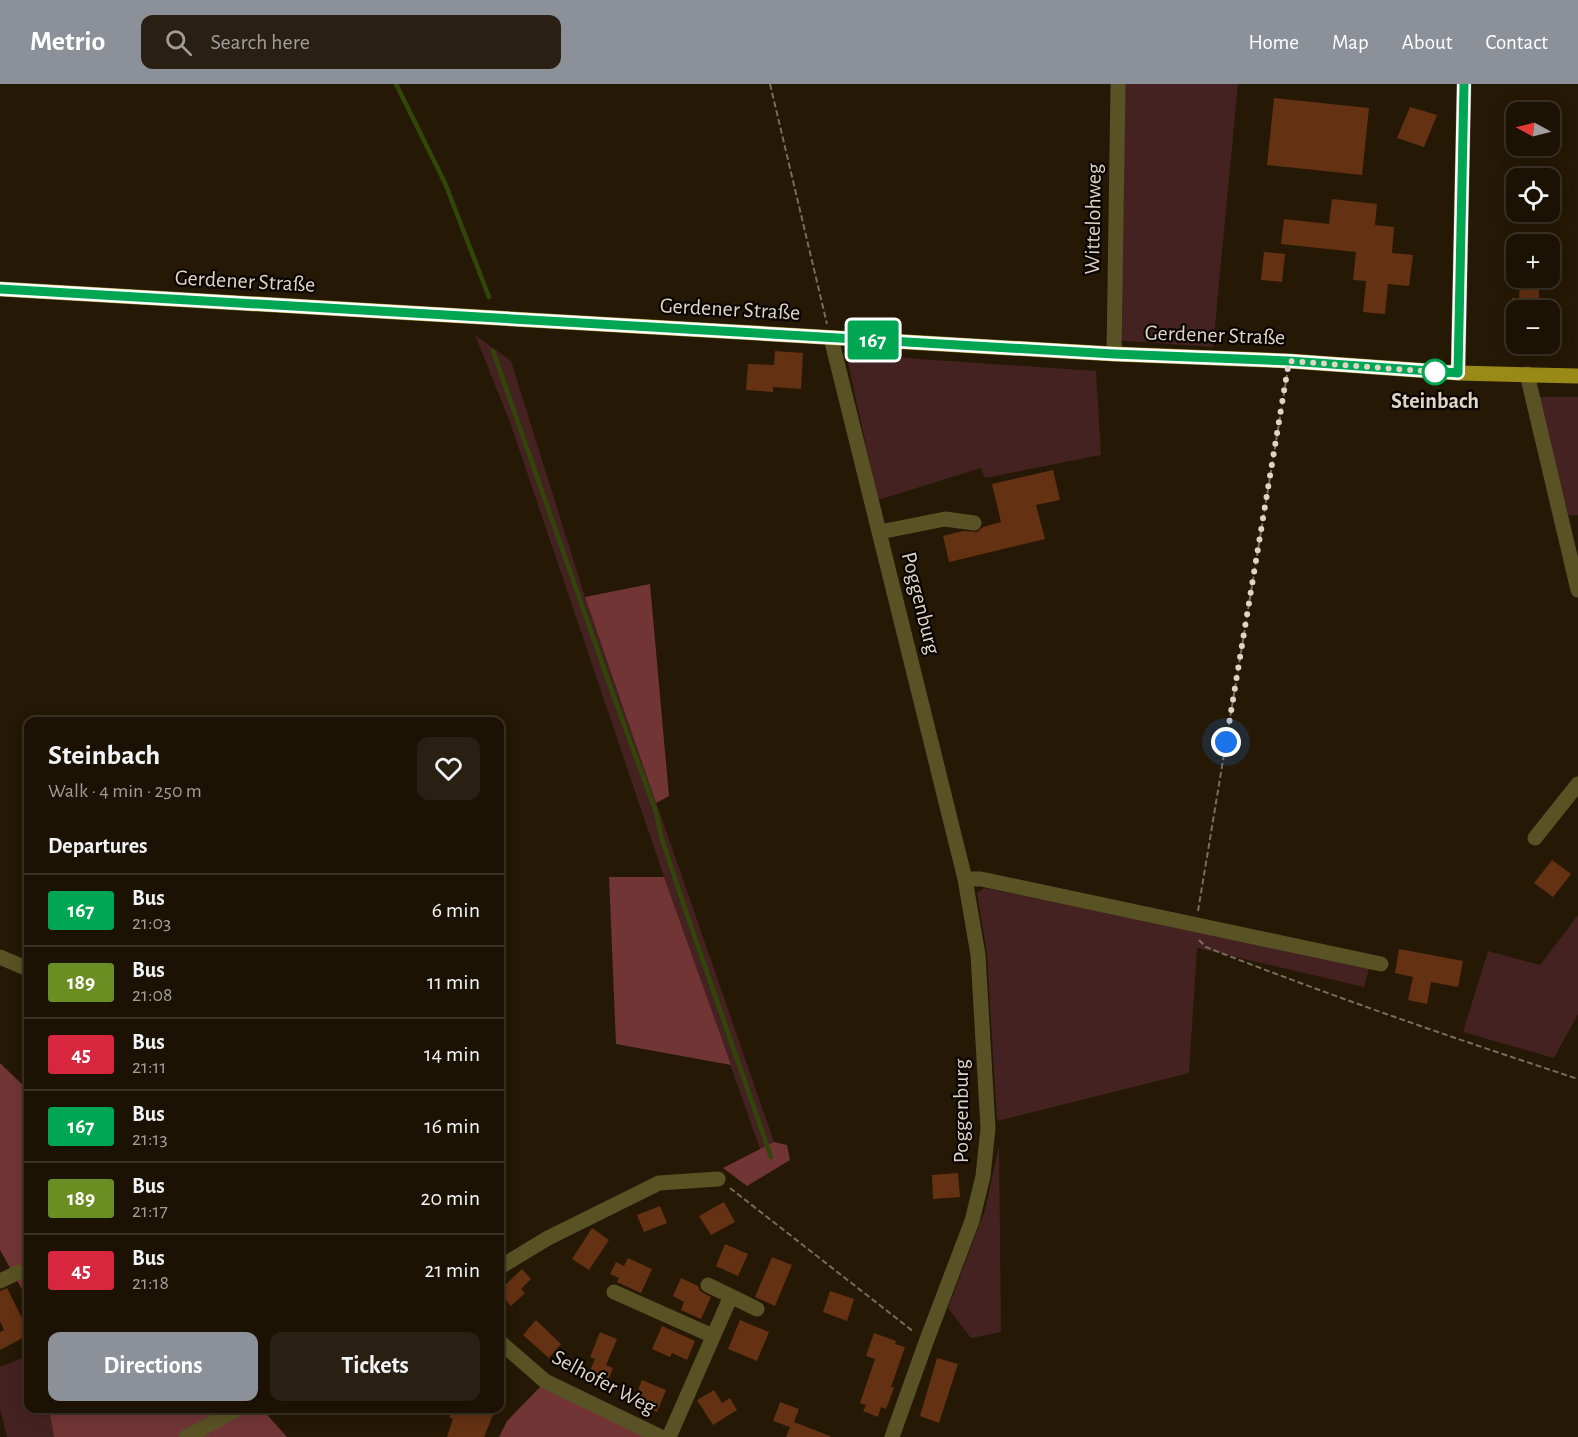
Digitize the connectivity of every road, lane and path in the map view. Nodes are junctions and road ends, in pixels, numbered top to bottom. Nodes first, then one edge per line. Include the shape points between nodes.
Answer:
1 (770, 84) edge
2 (1118, 84) edge
3 (1464, 84) edge
4 (0, 289) edge
5 (831, 338) junction
6 (1114, 354) junction
7 (1289, 361) junction
8 (1458, 373) junction
9 (1527, 374) junction
10 (1578, 376) edge
11 (974, 523) dead end
12 (880, 532) junction
13 (1578, 590) edge
14 (1578, 784) edge
15 (1535, 838) dead end
16 (965, 879) junction
17 (1196, 924) junction
18 (0, 957) edge
19 (1381, 964) dead end
20 (24, 967) edge
21 (1578, 1079) edge
22 (718, 1179) joint
23 (504, 1265) edge
24 (19, 1272) dead end
25 (0, 1281) edge
26 (708, 1285) dead end
27 (614, 1292) dead end
28 (731, 1296) junction
29 (757, 1309) dead end
30 (713, 1336) junction
31 (926, 1342) junction
32 (504, 1345) edge
33 (231, 1413) edge
34 (186, 1437) edge
35 (661, 1437) edge
36 (669, 1437) edge
37 (892, 1437) edge

1 - 5 path
2 - 6 street, Wittelohweg
3 - 8 street
4 - 5 main road, Gerdener Straße
5 - 6 main road, Gerdener Straße
5 - 12 street, Poggenburg
6 - 7 main road, Gerdener Straße
7 - 8 main road, Gerdener Straße
7 - 17 path
8 - 9 main road, Gerdener Straße
9 - 10 main road, Gerdener Straße
9 - 13 street
11 - 12 street via 945,519
12 - 16 street, Poggenburg
14 - 15 street
16 - 17 street via 981,879
16 - 31 street, Poggenburg via 978,956 987,1128 983,1176 972,1221
17 - 19 street
17 - 21 path via 1199,940 1206,947
18 - 20 street
22 - 23 street via 659,1183 548,1238
22 - 31 path
24 - 25 street
26 - 28 street
27 - 30 street
28 - 29 street
28 - 30 street
30 - 36 street
31 - 37 street, Poggenburg
32 - 35 street, Selhofer Weg via 545,1381
33 - 34 street

